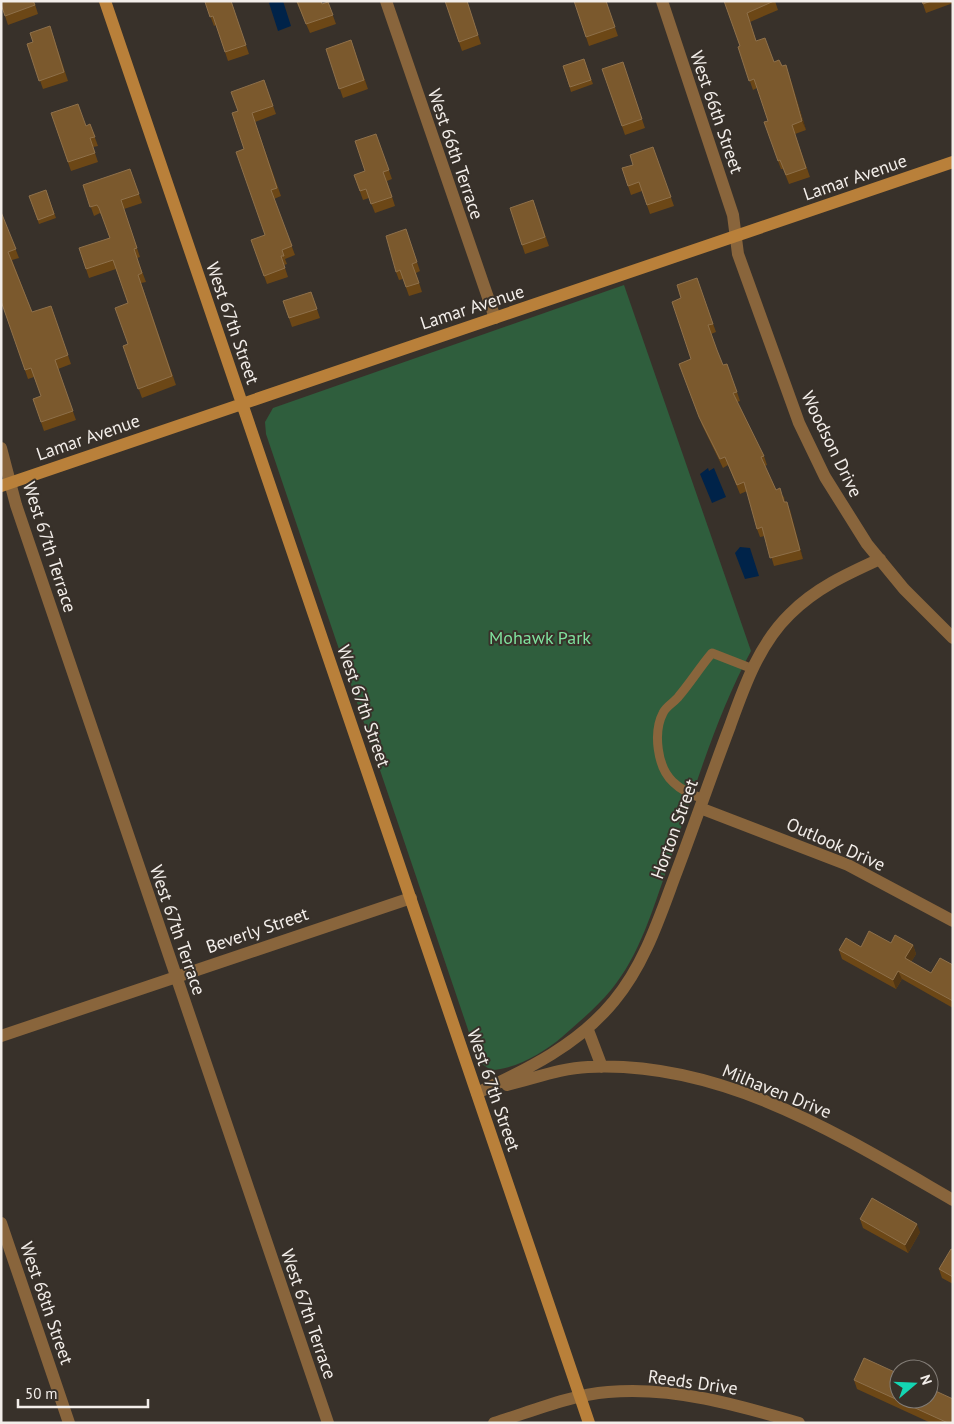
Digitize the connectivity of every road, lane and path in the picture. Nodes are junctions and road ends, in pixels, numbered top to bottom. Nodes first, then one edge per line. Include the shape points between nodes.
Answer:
1 (105, 1) edge
2 (386, 1) edge
3 (662, 1) edge
4 (953, 162) edge
5 (736, 236) junction
6 (495, 318) junction
7 (242, 402) junction
8 (1, 448) edge
9 (6, 484) edge
10 (880, 559) junction
11 (953, 638) edge
12 (753, 669) junction
13 (702, 804) junction
14 (411, 898) junction
15 (953, 920) edge
16 (176, 976) junction
17 (588, 1030) junction
18 (1, 1036) edge
19 (602, 1067) junction
20 (477, 1093) junction
21 (953, 1200) edge
22 (1, 1223) edge
23 (581, 1398) junction
24 (69, 1423) edge
25 (328, 1423) edge
26 (494, 1423) edge
27 (590, 1423) edge
28 (799, 1423) edge

1 - 7 street, West 67th Street
2 - 6 street, West 66th Terrace
3 - 5 street, West 66th Street via 733,215
4 - 5 street, Lamar Avenue
5 - 6 street, Lamar Avenue
5 - 10 street, Woodson Drive via 738,254 799,424 826,478
6 - 7 street, Lamar Avenue
7 - 9 street, Lamar Avenue
7 - 14 street, West 67th Street
8 - 9 street, West 67th Terrace
9 - 16 street, West 67th Terrace
10 - 11 street, Woodson Drive via 904,589
10 - 12 street, Horton Street via 832,582 806,599 788,615
12 - 13 street, Horton Street
12 - 13 lane via 712,653 678,698 663,712 657,731 660,757 671,781
13 - 15 street, Outlook Drive via 848,865
13 - 17 street, Horton Street via 654,934 632,975
14 - 16 street, Beverly Street
14 - 20 street, West 67th Street
16 - 18 street, Beverly Street
16 - 25 street, West 67th Terrace
17 - 19 street
17 - 20 street, Horton Street via 532,1067
19 - 20 street, Milhaven Drive via 557,1072
19 - 21 street, Milhaven Drive via 630,1066 698,1080 781,1107 844,1137
20 - 23 street, West 67th Street
22 - 24 street, West 68th Street
23 - 26 street, Reeds Drive
23 - 27 street, West 67th Street
23 - 28 street, Reeds Drive via 607,1392 678,1394 745,1407

